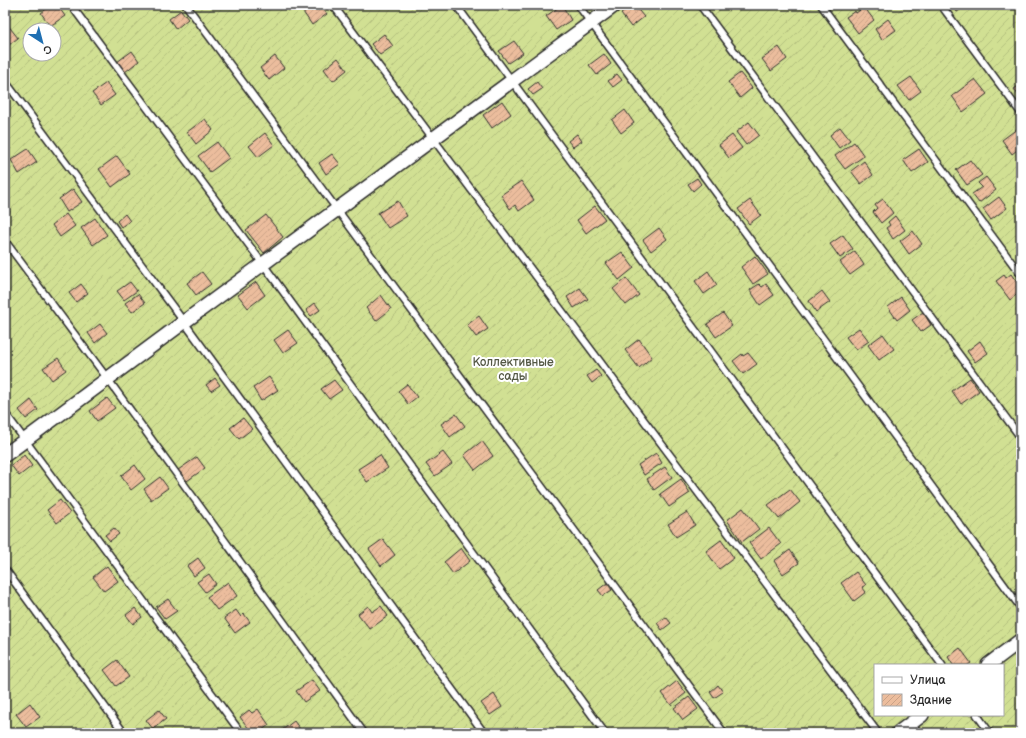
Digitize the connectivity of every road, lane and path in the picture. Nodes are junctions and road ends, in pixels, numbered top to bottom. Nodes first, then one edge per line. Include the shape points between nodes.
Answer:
1 (71, 5) edge
2 (186, 5) edge
3 (333, 5) edge
4 (456, 5) edge
5 (578, 5) edge
6 (615, 5) edge
7 (700, 5) edge
8 (821, 5) edge
9 (940, 5) edge
10 (591, 23) junction
11 (5, 81) edge
12 (512, 81) junction
13 (1021, 113) edge
14 (432, 139) junction
15 (337, 210) junction
16 (5, 241) edge
17 (263, 264) junction
18 (1021, 275) edge
19 (184, 322) junction
20 (107, 378) junction
21 (5, 413) edge
22 (1021, 438) edge
23 (25, 440) junction
24 (5, 455) edge
25 (5, 569) edge
26 (1021, 608) edge
27 (1021, 640) edge
28 (941, 664) edge
29 (989, 664) edge
30 (921, 716) edge
31 (978, 716) edge
32 (124, 733) edge
33 (241, 733) edge
34 (364, 733) edge
35 (484, 733) edge
36 (605, 733) edge
37 (724, 733) edge
38 (878, 733) edge
39 (898, 733) edge
40 (990, 733) edge

1 - 17 lane
2 - 15 lane
3 - 14 lane
4 - 12 lane
5 - 10 lane
6 - 10 street
7 - 22 lane
8 - 18 lane
9 - 13 lane
10 - 12 street
10 - 26 lane
11 - 19 lane
12 - 14 street
12 - 28 lane
14 - 15 street
14 - 38 lane
15 - 17 street
15 - 37 lane
16 - 20 lane
17 - 19 street
17 - 36 lane
19 - 20 street
19 - 35 lane
20 - 23 street
20 - 34 lane
21 - 23 lane
23 - 24 street
23 - 33 lane
25 - 32 lane
27 - 29 street
30 - 39 street
31 - 40 lane

